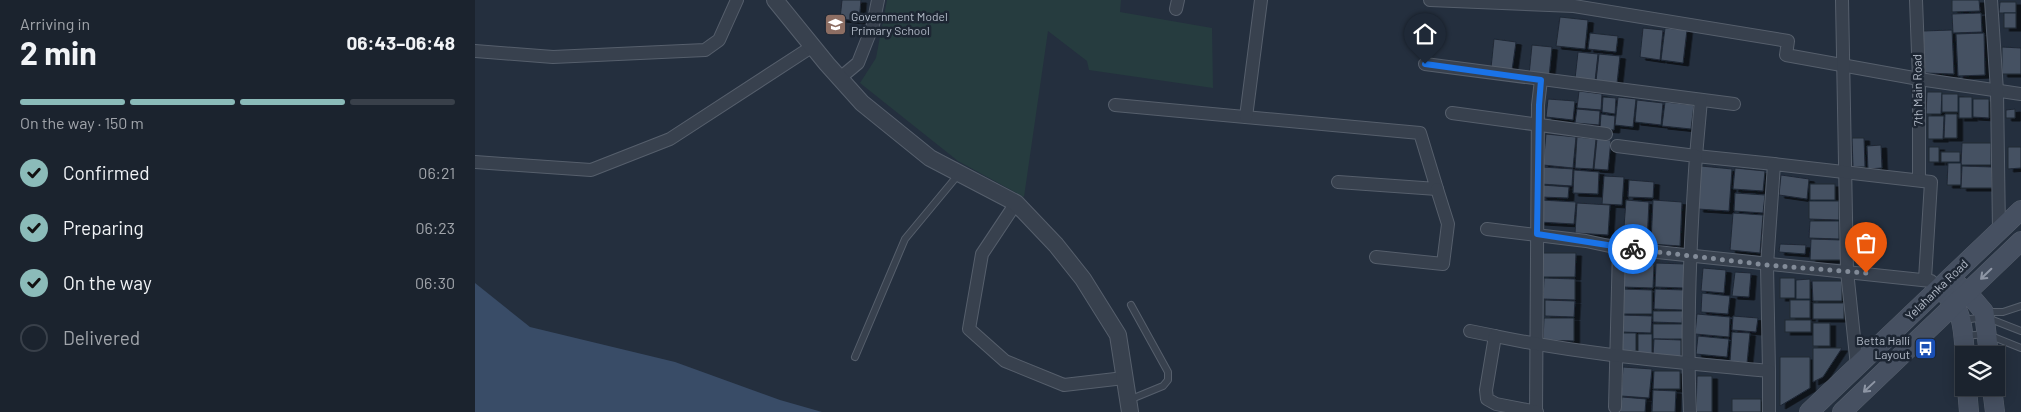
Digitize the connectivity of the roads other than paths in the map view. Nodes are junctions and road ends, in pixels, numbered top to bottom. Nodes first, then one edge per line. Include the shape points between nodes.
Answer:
1 (737, 0) edge
2 (775, 0) edge
3 (878, 0) edge
4 (1261, 0) edge
5 (1431, 0) edge
6 (1842, 0) edge
7 (1915, 0) edge
8 (1991, 0) edge
9 (813, 46) junction
10 (475, 51) edge
11 (1425, 64) dead end
12 (1843, 67) junction
13 (840, 78) junction
14 (1541, 80) junction
15 (1919, 80) junction
16 (1997, 91) junction
17 (2021, 94) edge
18 (1701, 100) junction
19 (1734, 104) dead end
20 (1115, 105) dead end
21 (1452, 113) dead end
22 (1246, 117) junction
23 (1539, 124) junction
24 (1606, 134) dead end
25 (1617, 146) dead end
26 (1696, 156) junction
27 (475, 162) edge
28 (1774, 164) junction
29 (1846, 172) junction
30 (959, 174) junction
31 (1919, 180) junction
32 (1339, 182) dead end
33 (1437, 189) junction
34 (1016, 203) junction
35 (2021, 210) edge
36 (1487, 229) dead end
37 (1999, 231) junction
38 (1537, 234) junction
39 (2021, 241) edge
40 (1619, 248) junction
41 (1689, 254) junction
42 (1376, 258) dead end
43 (1767, 265) junction
44 (1847, 271) junction
45 (1937, 282) junction
46 (1131, 305) dead end
47 (2021, 306) edge
48 (1962, 313) junction
49 (1985, 321) junction
50 (1469, 331) dead end
51 (2021, 331) edge
52 (1495, 336) junction
53 (1536, 345) junction
54 (1964, 346) edge
55 (1988, 346) edge
56 (2021, 348) edge
57 (855, 356) dead end
58 (1615, 356) junction
59 (1687, 363) junction
60 (1857, 366) junction
61 (1769, 371) junction
62 (1124, 378) junction
63 (1968, 396) edge
64 (1993, 396) edge
65 (1129, 406) edge
66 (1615, 407) dead end
67 (1536, 412) edge
68 (1690, 412) edge
69 (1769, 412) edge
70 (1809, 412) edge
71 (1842, 412) edge
72 (1969, 412) edge
73 (1995, 412) edge

1 - 10 street via 719,40 705,50 553,57
2 - 9 street
3 - 13 street via 873,25 858,63
4 - 22 street
5 - 12 street via 1574,6 1709,27 1788,41 1786,55
6 - 12 street
7 - 15 street, 7th Main Road
8 - 16 street
9 - 13 street
9 - 27 street via 670,139 591,170
11 - 14 street
12 - 15 street
12 - 29 street
13 - 30 street via 862,102 930,158
14 - 18 street
14 - 23 street
15 - 16 street
15 - 31 street, 7th Main Road
16 - 17 street
16 - 37 street
18 - 19 street
18 - 26 street
20 - 22 street
21 - 23 street
22 - 33 street via 1420,133
23 - 24 street
23 - 38 street
25 - 26 street
26 - 28 street
26 - 41 street
28 - 29 street
28 - 43 street
29 - 31 street
29 - 44 street
30 - 34 street
30 - 57 lane via 905,239
31 - 45 street via 1931,182
32 - 33 street
33 - 42 street via 1448,224 1443,264
34 - 62 street via 1056,245 1118,335
34 - 62 street via 982,254 969,329 1005,361 1064,385
35 - 37 main road, Yelahanka Road
36 - 38 street
37 - 45 main road, Yelahanka Road
38 - 40 street
38 - 53 street
39 -> 48 main road, Yelahanka Road
40 - 41 street
40 - 58 street
41 - 43 street
41 - 59 street
43 - 44 street
43 - 61 street
44 - 45 street
44 - 60 street
45 - 48 main road
45 - 60 main road, Yelahanka Road
46 - 65 lane via 1168,372 1168,380
47 - 49 lane
48 - 49 main road
48 - 49 lane
48 - 49 lane
48 - 54 main road
48 -> 71 main road, Yelahanka Road
49 - 51 lane
49 - 55 main road
49 - 56 lane
50 - 52 street
52 - 53 street
52 - 67 street via 1487,399 1496,404
53 - 58 street
53 - 67 street
58 - 59 street
58 - 66 street
59 - 61 street
59 - 68 street
60 - 70 main road, Yelahanka Road
61 - 69 street
62 - 65 street
63 - 72 main road
64 - 73 main road

